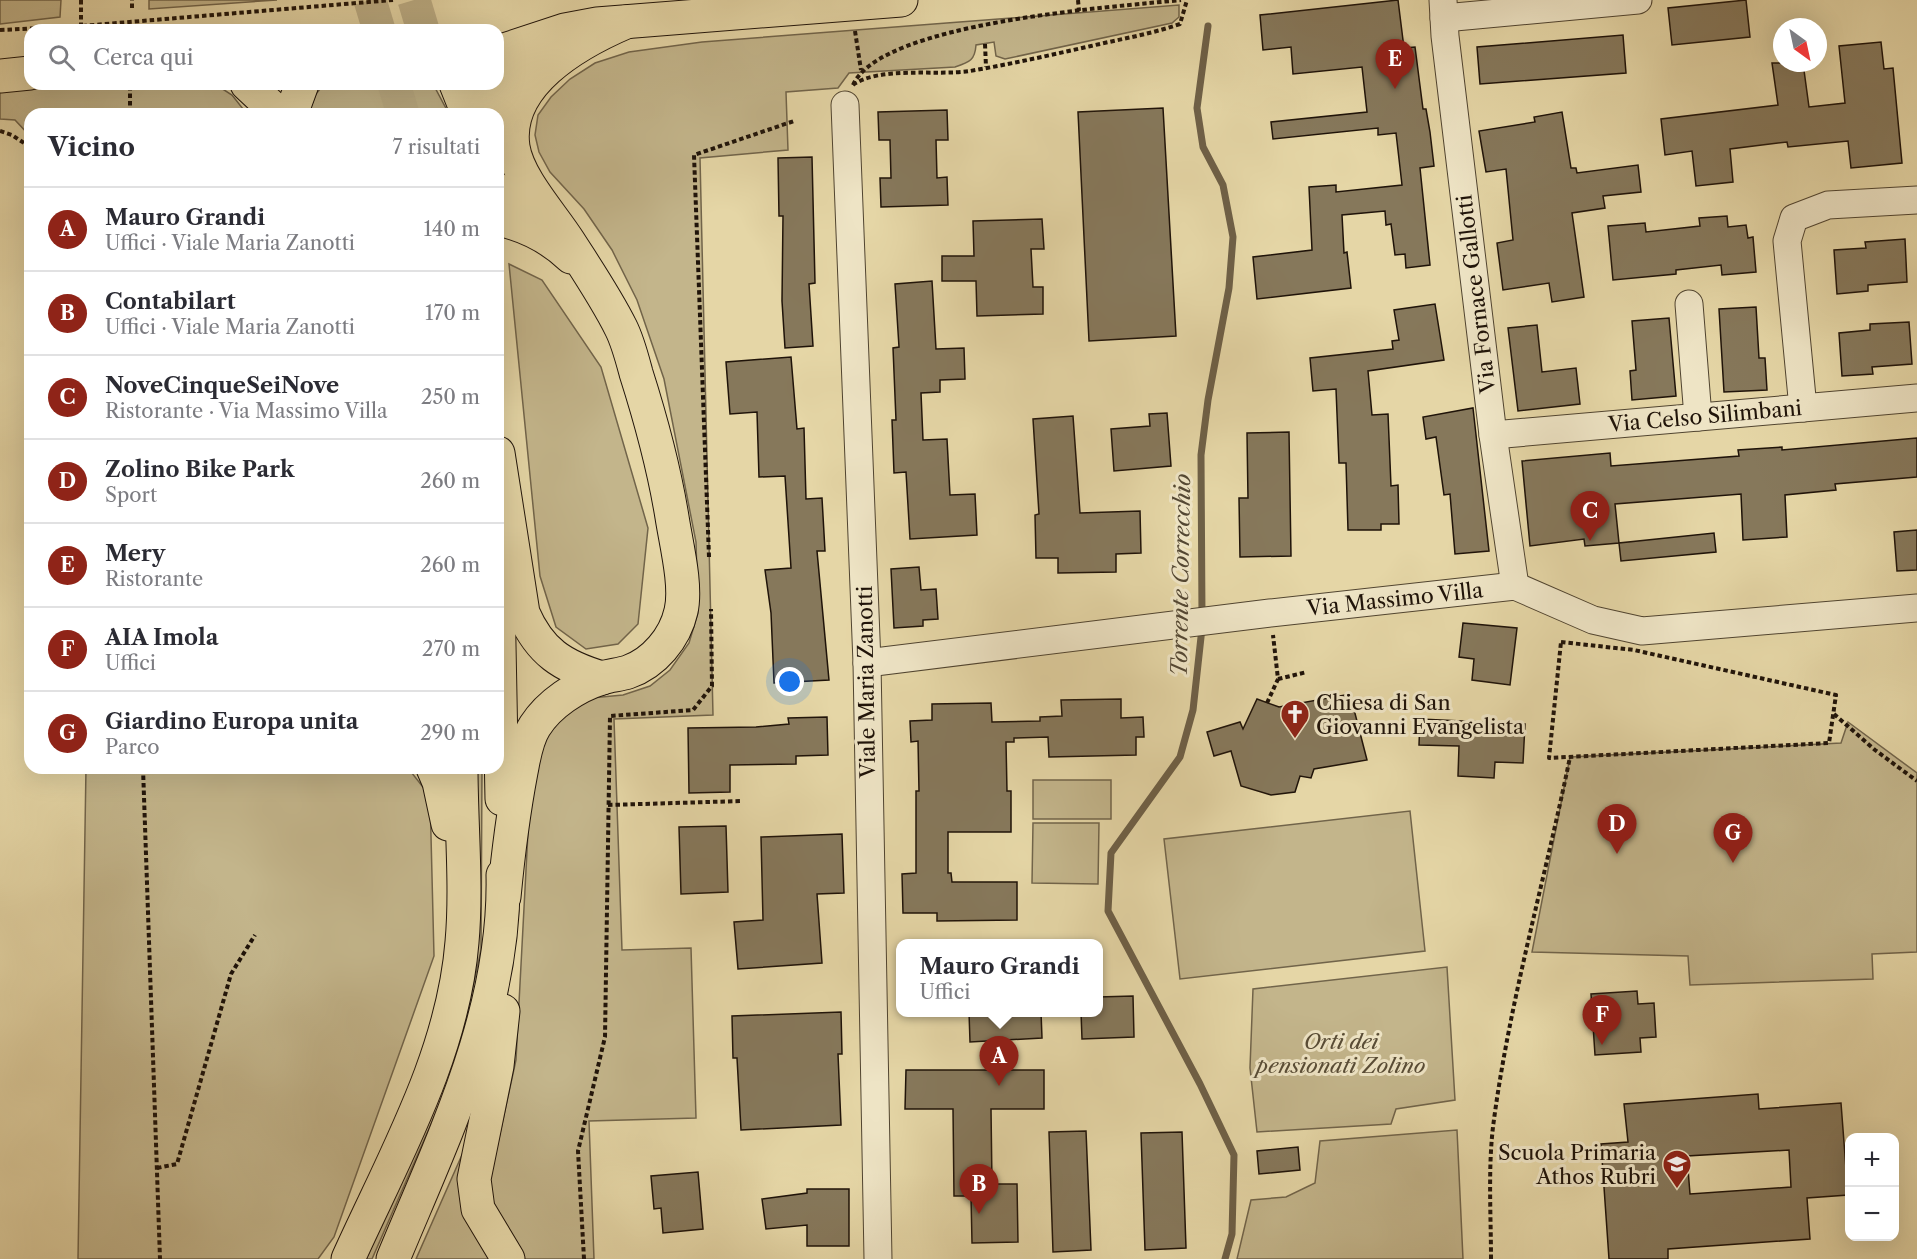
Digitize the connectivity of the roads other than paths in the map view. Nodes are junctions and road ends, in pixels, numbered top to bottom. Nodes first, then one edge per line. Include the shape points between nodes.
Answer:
1 (901, 0) edge
2 (1646, 4) edge
3 (1444, 9) edge
4 (626, 22) junction
5 (565, 30) junction
6 (504, 50) edge
7 (24, 53) edge
8 (0, 55) edge
9 (24, 74) edge
10 (0, 76) edge
11 (504, 79) edge
12 (253, 90) edge
13 (300, 90) edge
14 (458, 90) edge
15 (495, 90) edge
16 (849, 95) road end
17 (273, 108) edge
18 (293, 108) edge
19 (466, 108) edge
20 (483, 108) edge
21 (504, 197) edge
22 (1917, 200) edge
23 (504, 221) edge
24 (535, 232) junction
25 (589, 275) junction
26 (1689, 304) dead end
27 (1917, 398) edge
28 (1803, 408) junction
29 (1698, 417) junction
30 (1492, 435) junction
31 (504, 491) edge
32 (1515, 586) junction
33 (1917, 608) edge
34 (867, 663) junction
35 (602, 678) junction
36 (436, 774) edge
37 (461, 774) edge
38 (501, 774) edge
39 (503, 903) junction
40 (462, 942) junction
41 (373, 1203) junction
42 (335, 1259) edge
43 (348, 1259) edge
44 (393, 1259) edge
45 (508, 1259) edge
46 (878, 1259) edge

1 - 4 main road
2 - 3 street
3 - 30 street, Via Fornace Gallotti
4 - 5 main road
4 - 25 main road via 601,33 538,78 522,99 514,119 513,147 525,177
5 - 6 main road
5 - 11 main road via 545,41
7 - 8 main road
9 - 10 main road
12 - 17 main road
13 - 18 main road
14 - 19 main road
15 - 20 main road
16 - 34 street, Viale Maria Zanotti
21 - 24 main road
22 - 28 street via 1828,205 1794,218 1787,241
23 - 24 main road
24 - 25 main road via 560,247
25 - 35 main road via 623,331 651,420 671,513 681,585 681,610 670,638 651,660 627,673
26 - 29 street
27 - 28 street, Via Celso Silimbani
28 - 29 street, Via Celso Silimbani
29 - 30 street, Via Celso Silimbani
30 - 32 street, Via Fornace Gallotti
31 - 35 main road via 523,613 531,632 557,660
32 - 33 street, Via Massimo Villa via 1593,620 1642,631
32 - 34 street, Via Massimo Villa
34 - 46 street, Viale Maria Zanotti
35 - 39 main road via 579,687 547,710 533,728 512,817
36 - 40 main road via 451,838
37 - 40 main road
38 - 39 main road
39 - 44 main road via 489,1004 467,1079
39 - 45 main road via 503,1011 497,1066 474,1179 478,1209
40 - 41 main road via 449,1016 429,1084
41 - 42 main road
41 - 43 main road

